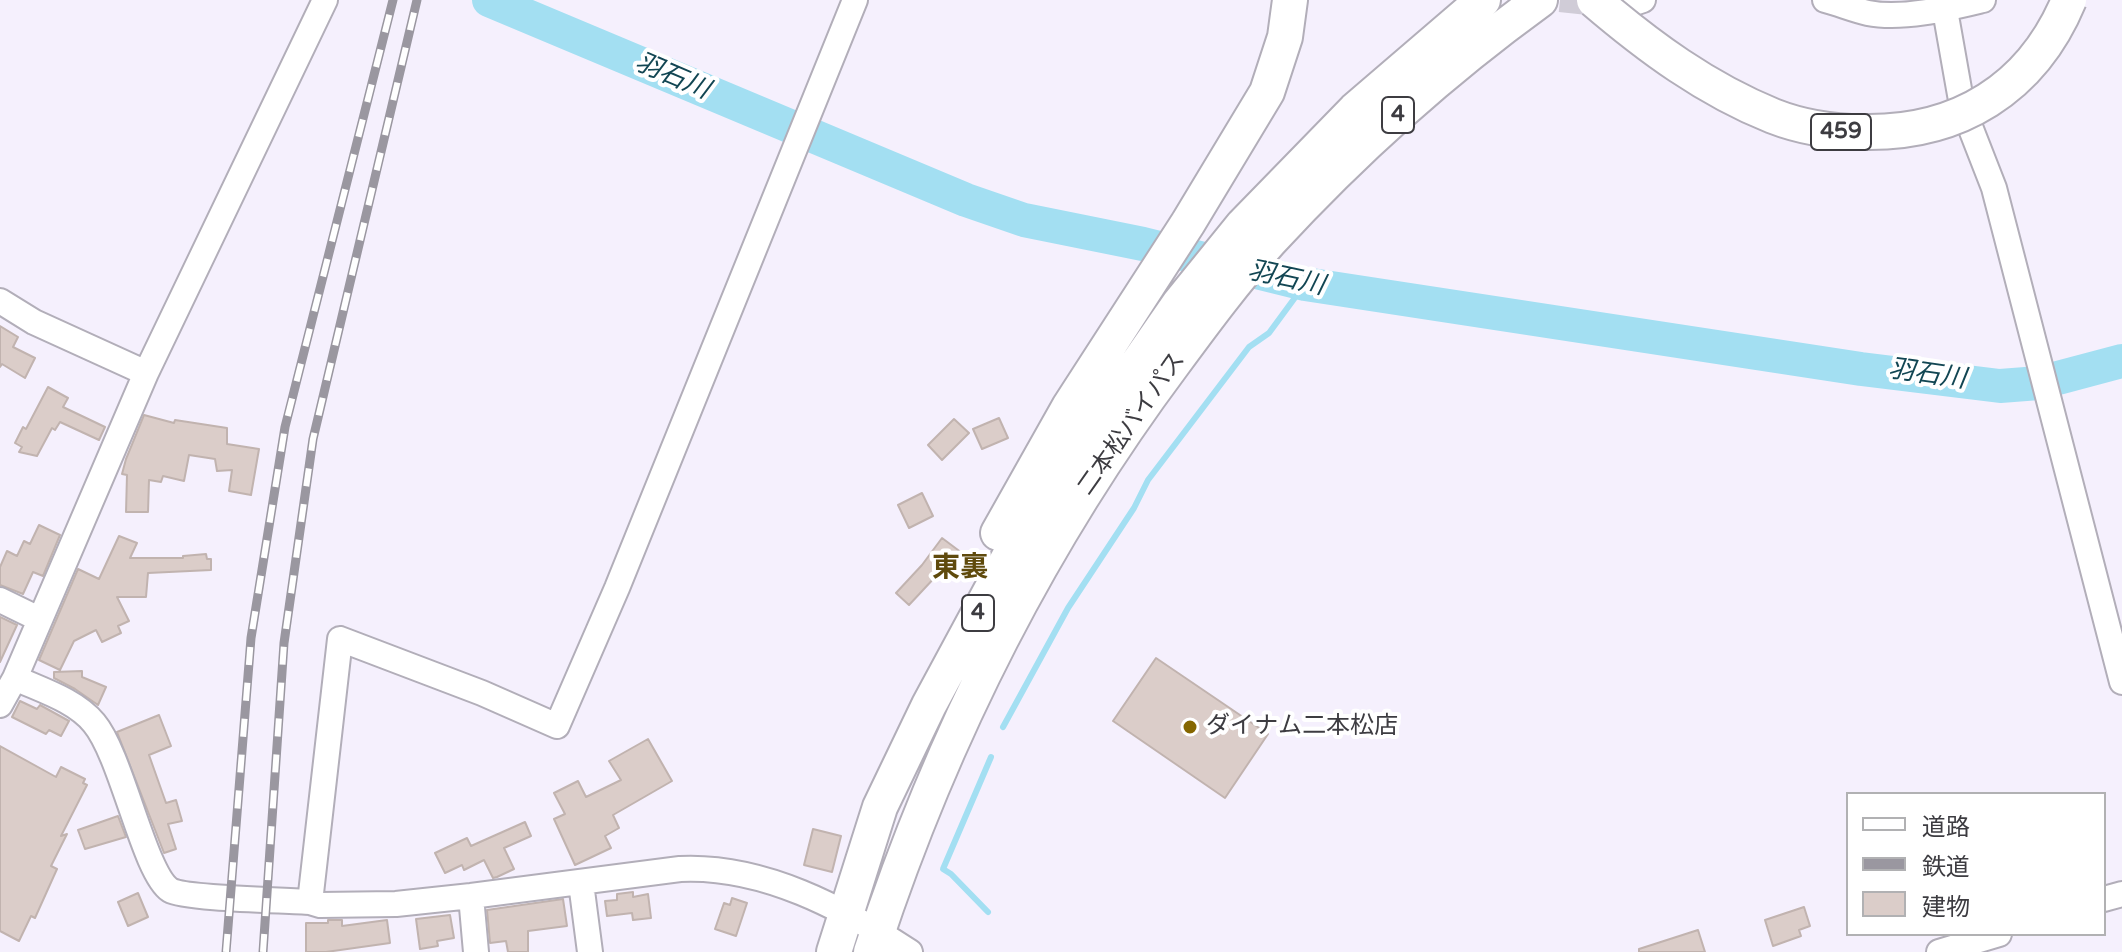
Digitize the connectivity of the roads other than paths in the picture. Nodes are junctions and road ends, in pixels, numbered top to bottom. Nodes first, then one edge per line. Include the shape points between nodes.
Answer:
1 (325, 0) edge
2 (855, 0) edge
3 (1290, 0) edge
4 (1483, 0) edge
5 (1540, 0) edge
6 (1594, 0) edge
7 (1825, 0) edge
8 (1983, 0) edge
9 (2046, 0) edge
10 (2069, 0) edge
11 (1632, 1) edge
12 (1945, 10) junction
13 (1256, 234) junction
14 (0, 301) edge
15 (146, 373) junction
16 (0, 600) edge
17 (39, 619) junction
18 (15, 678) junction
19 (2122, 682) edge
20 (0, 705) edge
21 (880, 807) junction
22 (581, 883) junction
23 (471, 896) junction
24 (310, 902) junction
25 (845, 912) junction
26 (1992, 936) edge
27 (875, 942) edge
28 (476, 952) edge
29 (590, 952) edge
30 (834, 952) edge
31 (910, 952) edge
32 (1939, 952) edge

1 - 15 street
2 - 24 street via 557,726 340,639
3 - 21 highway via 1285,37 1267,92 1069,407 990,547 901,743
4 - 13 highway, 二本松バイパス / 4 via 1355,110
5 - 13 highway, 二本松バイパス / 4 via 1393,119 1330,179
6 - 10 highway, 459, bridge via 1697,79 1759,110 1800,125 1874,133 1943,122 1993,97 2036,58
7 - 12 street via 1886,15
8 - 12 street
9 - 11 highway via 2025,44 1979,89 1938,107 1883,118 1819,112 1756,90 1702,62
12 - 19 street via 1962,106 1994,188
13 - 21 highway, 二本松バイパス / 4 via 1179,304 1017,542
13 - 27 highway, 二本松バイパス / 4 via 1215,308 1126,427 1070,514 1006,628 938,773
14 - 15 street
15 - 17 street
16 - 17 street
17 - 18 street
18 - 20 street
18 - 24 street via 68,702 94,724 126,790 154,868 168,889
21 - 25 highway, 二本松バイパス / 4
22 - 23 street
22 - 25 street via 718,869 763,879
22 - 29 street
23 - 24 street via 396,904
23 - 28 street
25 - 27 street
25 - 30 highway, 二本松バイパス / 4
26 - 32 street
27 - 31 street

